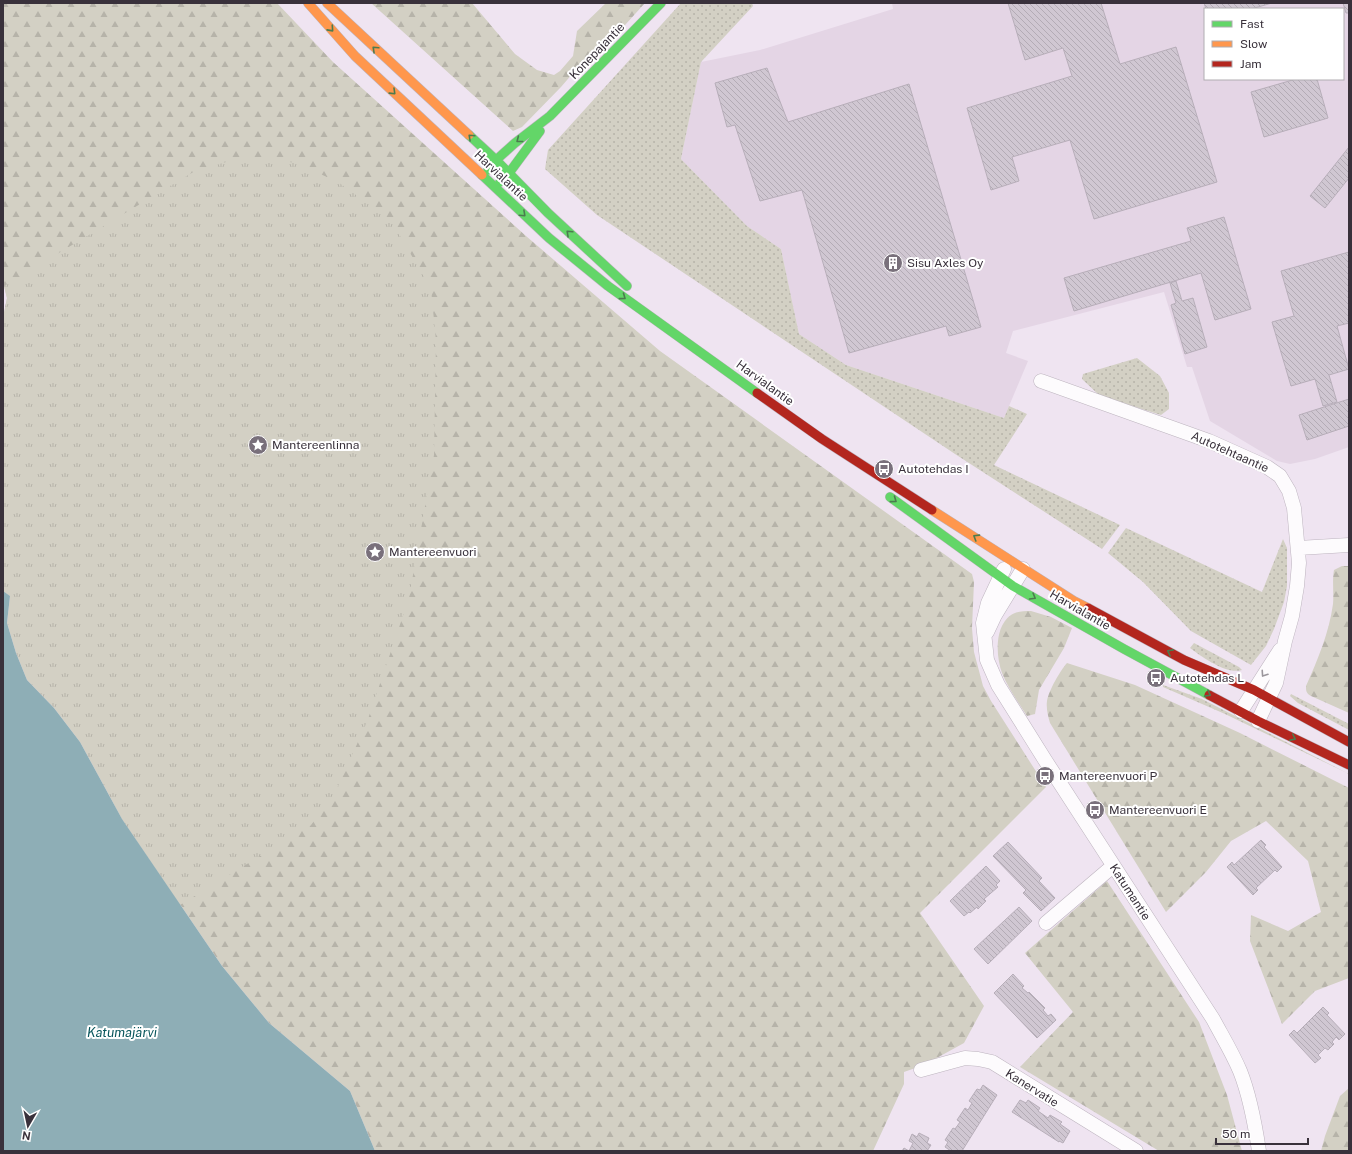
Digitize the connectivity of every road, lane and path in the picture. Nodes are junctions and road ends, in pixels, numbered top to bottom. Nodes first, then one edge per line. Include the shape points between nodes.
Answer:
1 (308, 3) edge
2 (327, 3) edge
3 (661, 3) edge
4 (550, 116) junction
5 (496, 160) junction
6 (509, 173) junction
7 (483, 176) junction
8 (495, 187) junction
9 (695, 348) junction
10 (1041, 381) dead end
11 (822, 439) junction
12 (867, 479) dead end
13 (885, 494) dead end
14 (1349, 545) edge
15 (1298, 548) junction
16 (1009, 558) junction
17 (1023, 569) junction
18 (1001, 576) junction
19 (1013, 586) junction
20 (984, 640) junction
21 (1285, 641) junction
22 (1254, 690) junction
23 (1269, 698) junction
24 (1241, 711) junction
25 (1258, 721) junction
26 (1349, 742) edge
27 (1349, 765) edge
28 (1113, 866) junction
29 (1046, 923) dead end
30 (921, 1070) dead end
31 (1136, 1151) edge
32 (1260, 1151) edge

1 -> 7 main road, Harvialantie via 354,56
5 -> 2 main road, Harvialantie
3 - 4 main road, Konepajantie
4 -> 5 main road, Konepajantie
4 - 6 main road, Konepajantie
5 - 6 main road, Harvialantie
5 - 7 main road, Konepajantie
6 - 8 main road, Konepajantie
9 -> 6 main road, Harvialantie via 548,213
7 - 8 main road, Harvialantie
8 -> 9 main road, Harvialantie via 549,238 608,286
9 - 11 main road, Harvialantie
10 - 15 street, Autotehtaantie via 1209,441 1267,467 1280,476 1289,491 1294,508
11 - 12 main road, Harvialantie
16 -> 11 main road, Harvialantie
13 -> 18 main road, Harvialantie
14 - 15 street
15 - 21 street, Autotehtaantie via 1297,586
16 - 17 main road, Harvialantie
16 - 18 street, Katumantie
17 - 19 street
22 -> 17 main road, Harvialantie via 1184,660 1074,601
18 - 19 main road, Harvialantie
18 - 20 street, Katumantie via 988,603 983,622
19 - 20 street via 995,615
19 -> 24 main road, Harvialantie
20 - 28 street, Katumantie via 987,660 998,685
21 -> 22 street, Autotehtaantie
21 - 23 street, Autotehtaantie via 1276,683
22 - 23 main road, Harvialantie
22 - 24 street, Autotehtaantie
23 - 25 street, Autotehtaantie
23 - 26 main road, Harvialantie
24 - 25 main road, Harvialantie
25 -> 27 main road, Harvialantie
28 - 29 street
28 - 32 street, Katumantie via 1227,1043 1247,1093
30 - 31 street, Kanervatie via 964,1058 992,1062

